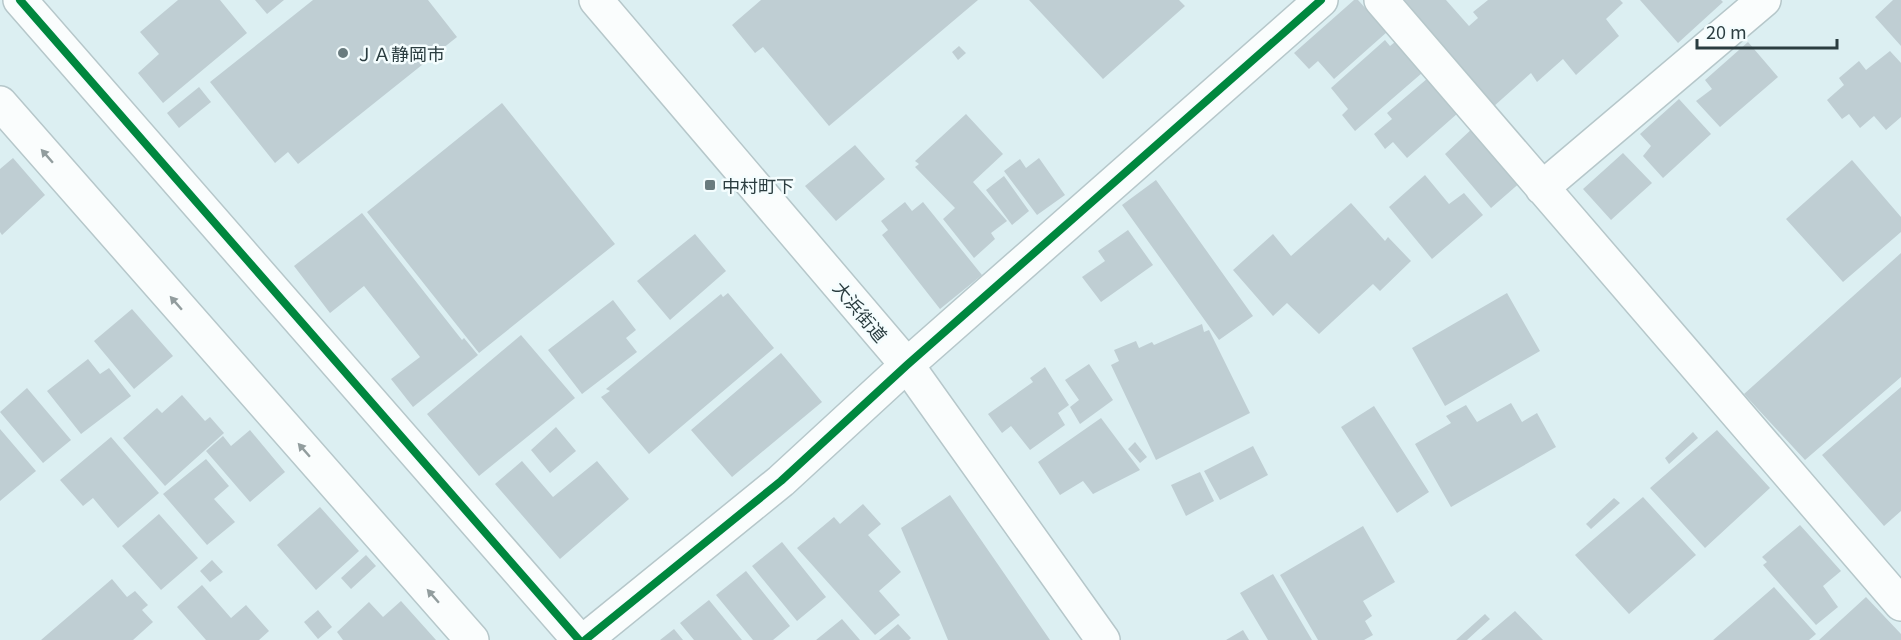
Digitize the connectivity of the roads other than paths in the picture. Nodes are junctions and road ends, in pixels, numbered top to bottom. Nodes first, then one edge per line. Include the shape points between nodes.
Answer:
1 (20, 0) edge
2 (596, 0) edge
3 (1321, 0) edge
4 (1381, 0) edge
5 (1764, 0) edge
6 (0, 103) edge
7 (1542, 188) junction
8 (907, 365) junction
9 (1901, 604) edge
10 (472, 640) edge
11 (579, 640) edge
12 (585, 640) edge
13 (1103, 640) edge

1 - 11 street
2 - 8 street, 大浜街道
3 - 8 street
4 - 7 street
5 - 7 street
10 -> 6 street
7 - 9 street
8 - 12 street via 781,481
8 - 13 street, 大浜街道

